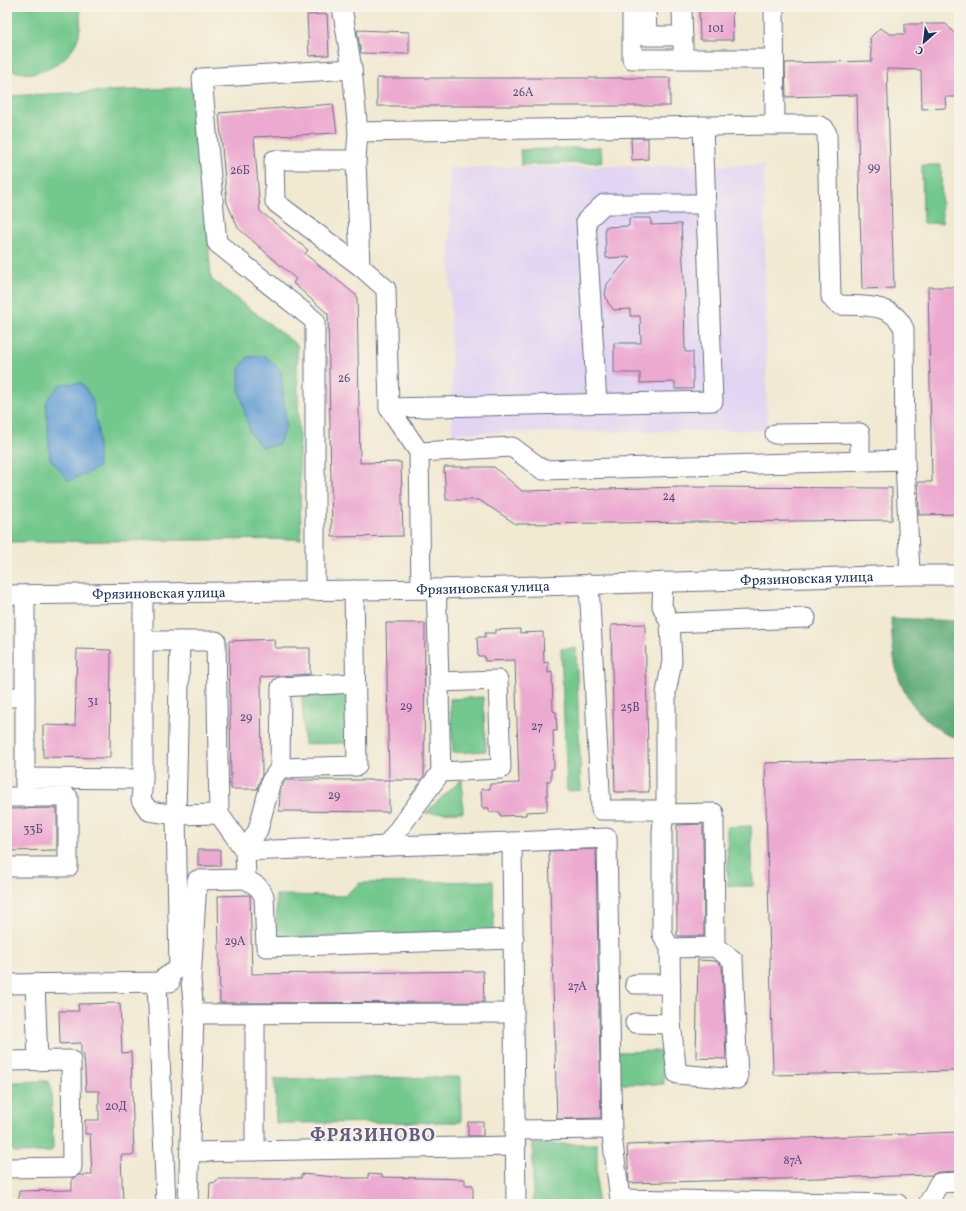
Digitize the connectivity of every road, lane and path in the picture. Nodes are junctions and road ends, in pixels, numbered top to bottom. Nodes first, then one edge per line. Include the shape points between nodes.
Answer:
1 (342, 7) edge
2 (632, 7) edge
3 (646, 7) edge
4 (682, 7) edge
5 (774, 7) edge
6 (683, 36) junction
7 (683, 59) junction
8 (774, 59) junction
9 (352, 69) junction
10 (775, 125) junction
11 (703, 126) junction
12 (358, 132) junction
13 (356, 160) junction
14 (706, 204) junction
15 (360, 266) junction
16 (597, 403) junction
17 (389, 408) junction
18 (775, 434) dead end
19 (419, 452) junction
20 (905, 460) junction
21 (860, 461) junction
22 (910, 575) junction
23 (959, 575) edge
24 (662, 582) junction
25 (589, 584) junction
26 (428, 589) junction
27 (354, 590) junction
28 (315, 591) junction
29 (142, 594) junction
30 (16, 595) edge
31 (806, 618) dead end
32 (670, 623) junction
33 (144, 641) junction
34 (180, 641) junction
35 (438, 682) junction
36 (354, 683) junction
37 (16, 697) edge
38 (280, 768) junction
39 (441, 772) junction
40 (25, 778) junction
41 (67, 778) junction
42 (143, 779) junction
43 (16, 797) edge
44 (68, 797) junction
45 (664, 812) junction
46 (219, 814) junction
47 (176, 815) junction
48 (512, 842) junction
49 (386, 846) junction
50 (245, 851) junction
51 (7, 867) edge
52 (246, 879) junction
53 (514, 940) junction
54 (715, 947) junction
55 (670, 948) junction
56 (191, 980) junction
57 (157, 983) junction
58 (7, 984) edge
59 (35, 984) junction
60 (635, 984) dead end
61 (671, 984) junction
62 (514, 1013) junction
63 (194, 1014) junction
64 (255, 1014) junction
65 (635, 1023) dead end
66 (671, 1024) junction
67 (38, 1061) junction
68 (7, 1062) edge
69 (612, 1129) junction
70 (516, 1138) junction
71 (255, 1151) junction
72 (190, 1152) junction
73 (7, 1168) edge
74 (959, 1182) edge
75 (627, 1201) edge
76 (166, 1204) edge
77 (188, 1204) edge
78 (516, 1204) edge
79 (898, 1204) edge
80 (928, 1204) edge

1 - 9 street
2 - 7 street via 632,60
3 - 6 street via 647,36
4 - 6 street
5 - 8 street
6 - 7 street
7 - 8 street
8 - 10 street
9 - 12 street
9 - 28 street via 202,78 217,243 315,321
10 - 11 street
10 - 20 street via 817,125 824,128 827,134 831,297 834,302 840,305 881,308 900,319 904,329
11 - 12 street
11 - 14 street
12 - 13 street
13 - 15 street
13 - 15 street via 274,160 275,202
14 - 16 street via 604,204 586,221
14 - 16 street via 713,401
15 - 17 street via 386,289
16 - 17 street
17 - 19 street
18 - 21 street via 860,433
19 - 21 street via 512,447 543,470
19 - 26 street
20 - 21 street
20 - 22 street
22 - 23 street, Фрязиновская улица
22 - 24 street, Фрязиновская улица
24 - 25 street, Фрязиновская улица
24 - 32 street via 662,606
25 - 26 street, Фрязиновская улица
25 - 45 street via 601,810
26 - 27 street, Фрязиновская улица
26 - 35 street
27 - 28 street, Фрязиновская улица
27 - 36 street
28 - 29 street, Фрязиновская улица
29 - 30 street, Фрязиновская улица
29 - 33 street
30 - 37 street
31 - 32 street
32 - 45 street via 672,661 666,693
33 - 34 street
33 - 42 street
34 - 46 street via 216,641
34 - 47 street
35 - 39 street
35 - 39 street via 498,680 501,769
36 - 38 street via 281,687
36 - 38 street via 357,766
37 - 40 street
38 - 50 street via 271,781 258,830
39 - 49 street
40 - 41 street
40 - 43 street
41 - 42 street
41 - 44 street
42 - 47 street via 141,800 149,811
43 - 44 street
44 - 51 street via 68,867
45 - 54 street via 714,813
45 - 55 street via 662,934
46 - 47 street
46 - 50 street
47 - 57 street via 179,968
48 - 49 street
48 - 53 street
48 - 69 street via 607,838
49 - 50 street
50 - 52 street
52 - 53 street via 258,887 264,896 266,947
52 - 56 street via 197,880
53 - 62 street
54 - 55 street
54 - 66 street via 733,960 738,1079 677,1074
55 - 61 street
56 - 57 street
56 - 63 street
57 - 59 street
57 - 76 street
58 - 59 street
59 - 67 street
60 - 61 street
61 - 66 street
62 - 64 street
62 - 70 street
63 - 64 street
63 - 72 street
64 - 71 street
65 - 66 street
67 - 68 street
67 - 73 street via 71,1060 72,1166
69 - 70 street
69 - 75 street
70 - 71 street
70 - 78 street
71 - 72 street
72 - 77 street
74 - 80 street via 939,1183
75 - 79 street

